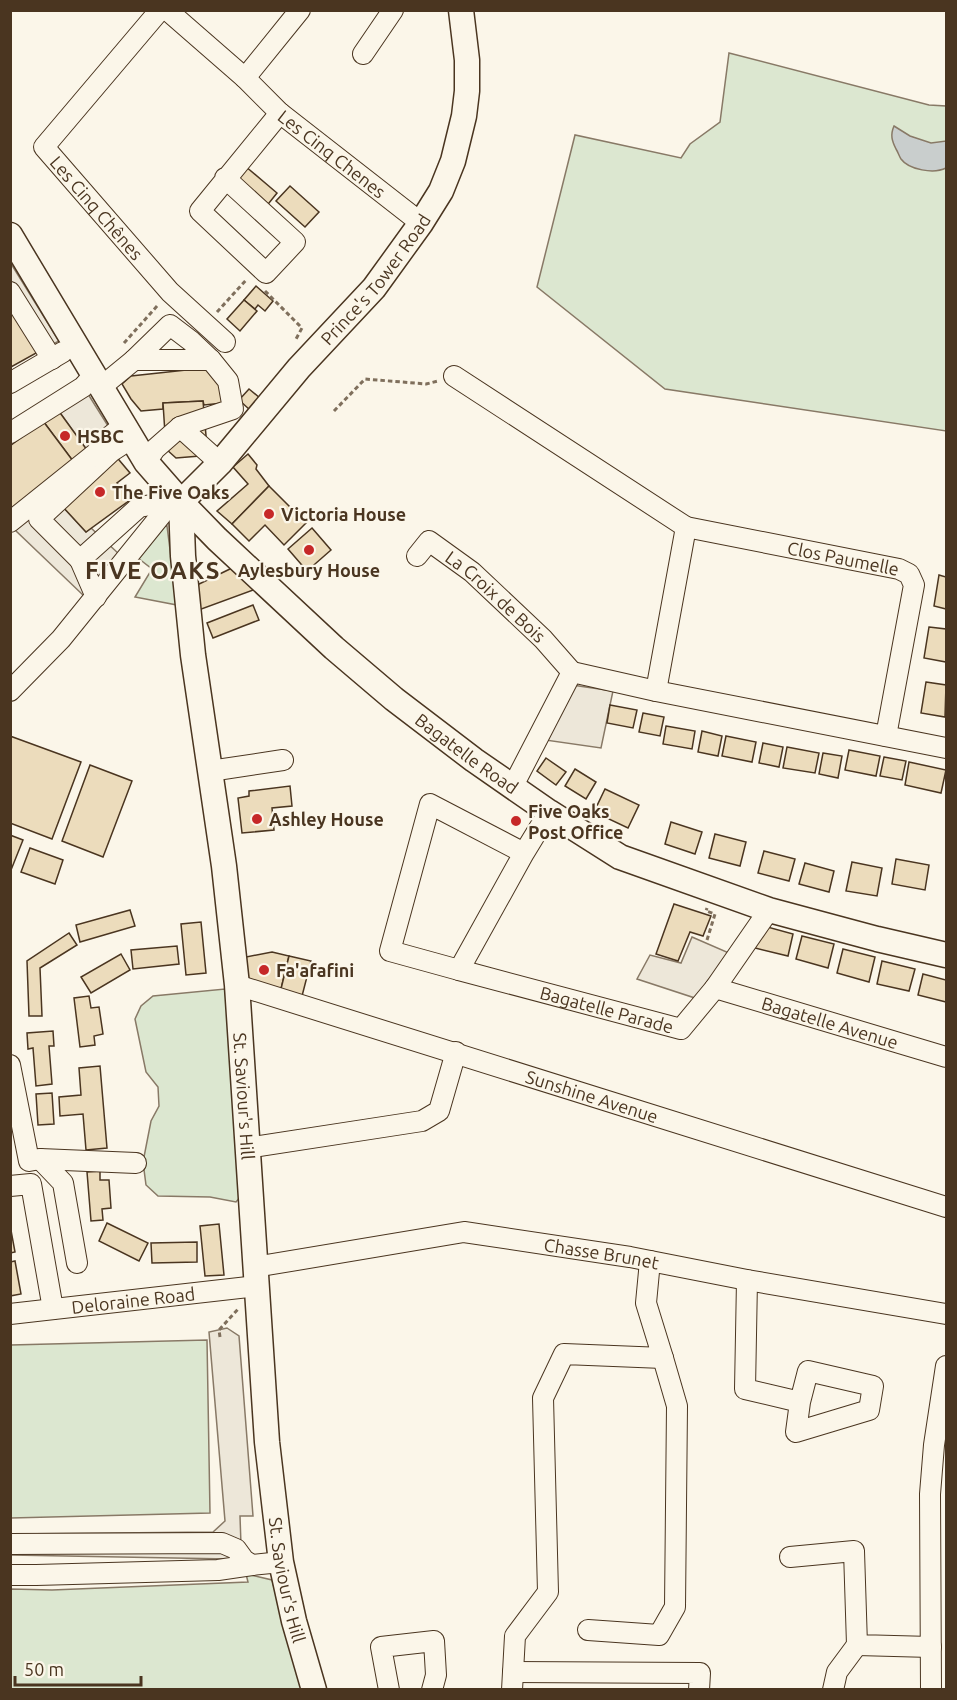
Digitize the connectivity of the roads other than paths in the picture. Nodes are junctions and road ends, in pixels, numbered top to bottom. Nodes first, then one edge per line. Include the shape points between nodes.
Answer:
1 (160, 10) edge
2 (167, 10) edge
3 (300, 10) edge
4 (393, 10) edge
5 (460, 10) edge
6 (363, 54) dead end
7 (245, 78) junction
8 (280, 113) junction
9 (225, 177) junction
10 (422, 223) junction
11 (10, 235) edge
12 (10, 292) edge
13 (225, 342) dead end
14 (76, 345) junction
15 (125, 355) junction
16 (52, 359) junction
17 (211, 360) junction
18 (454, 376) road end
19 (98, 381) junction
20 (10, 383) edge
21 (180, 427) junction
22 (128, 432) junction
23 (10, 433) edge
24 (146, 462) junction
25 (219, 463) junction
26 (174, 505) junction
27 (10, 522) edge
28 (686, 527) junction
29 (217, 539) junction
30 (417, 556) dead end
31 (80, 560) junction
32 (184, 561) junction
33 (96, 597) junction
34 (572, 672) junction
35 (656, 691) junction
36 (10, 692) edge
37 (886, 736) junction
38 (946, 748) edge
39 (283, 760) dead end
40 (210, 771) junction
41 (513, 786) junction
42 (549, 812) junction
43 (524, 853) junction
44 (769, 910) junction
45 (946, 955) edge
46 (459, 970) junction
47 (237, 985) junction
48 (715, 988) junction
49 (456, 1052) junction
50 (946, 1057) edge
51 (10, 1065) edge
52 (247, 1148) junction
53 (40, 1159) junction
54 (136, 1162) dead end
55 (10, 1186) edge
56 (946, 1207) edge
57 (650, 1261) junction
58 (77, 1263) dead end
59 (256, 1277) junction
60 (747, 1280) junction
61 (53, 1309) junction
62 (10, 1314) edge
63 (946, 1314) edge
64 (663, 1358) junction
65 (946, 1366) edge
66 (800, 1402) dead end
67 (938, 1494) edge
68 (10, 1544) edge
69 (790, 1557) dead end
70 (281, 1562) junction
71 (252, 1565) junction
72 (10, 1575) edge
73 (588, 1630) dead end
74 (857, 1645) junction
75 (931, 1647) junction
76 (512, 1681) edge
77 (314, 1689) edge
78 (389, 1689) edge
79 (432, 1689) edge
80 (699, 1689) edge
81 (833, 1689) edge
82 (931, 1689) edge

1 - 13 street, Les Cinq Chênes via 44,147 170,292
2 - 7 street
3 - 7 street
4 - 6 street
5 - 10 main road, Prince's Tower Road via 467,60 464,116 453,161
7 - 8 street
8 - 9 street, Les Cinq Chenes
8 - 10 street, Les Cinq Chenes
9 - 9 street, Les Cinq Chenes via 295,242 262,270 200,211
10 - 25 main road, Prince's Tower Road via 374,288 299,368
11 - 14 main road, Bagatelle Road
12 - 16 street
14 - 16 street
14 - 19 main road, Bagatelle Road
15 - 17 street
15 - 17 street via 170,325
15 - 19 street
16 - 20 street
17 - 21 street via 228,381 233,409
18 - 28 street, Clos Paumelle
19 - 22 main road, Bagatelle Road
19 - 23 street
21 - 24 street
21 - 25 street
22 - 24 main road, Bagatelle Road
22 - 27 street via 103,442 96,453
22 - 31 street via 39,519
24 - 26 main road, Bagatelle Road
25 - 26 main road, Prince's Tower Road
26 - 29 main road, Bagatelle Road
26 - 31 street via 139,507
26 - 32 main road, St. Saviour's Hill
26 - 33 street
28 - 35 street
28 - 37 street, Clos Paumelle via 909,574 914,585
29 - 32 main road via 202,537 190,542
29 - 41 main road, Bagatelle Road via 363,674
30 - 34 street, La Croix de Bois via 429,541 472,572
31 - 33 street
32 - 40 main road, St. Saviour's Hill
33 - 36 street
34 - 35 street
34 - 41 street
35 - 37 street
37 - 38 street
39 - 40 street
40 - 47 main road, St. Saviour's Hill
41 - 42 main road, Bagatelle Road
42 - 43 street
42 - 44 main road, Bagatelle Road via 620,857
43 - 46 street
43 - 46 street, Bagatelle Parade via 430,804 390,951
44 - 45 main road, Bagatelle Road
44 - 48 street, Bagatelle Parade
46 - 48 street, Bagatelle Parade via 681,1029
47 - 49 street, Sunshine Avenue
47 - 52 main road, St. Saviour's Hill
48 - 50 street, Bagatelle Avenue
49 - 52 street via 439,1111 422,1121
49 - 56 street, Sunshine Avenue
51 - 53 street via 29,1161
52 - 59 main road, St. Saviour's Hill
53 - 54 street
53 - 58 street via 63,1184
55 - 61 street via 31,1184
57 - 59 street, Chasse Brunet via 464,1232
57 - 60 street, Chasse Brunet
57 - 64 street via 646,1304
59 - 61 street, Deloraine Road
59 - 70 main road, St. Saviour's Hill via 267,1442
60 - 63 street, Chasse Brunet
60 - 66 street via 746,1389
61 - 62 street, Deloraine Road
64 - 73 street via 677,1406 675,1607 659,1635
64 - 76 street via 564,1354 543,1398 548,1592 515,1636
65 - 67 street via 934,1445
67 - 75 street
68 - 71 street via 222,1543 236,1549
69 - 74 street via 854,1551
70 - 71 street
70 - 77 main road, St. Saviour's Hill
71 - 72 street via 218,1570
74 - 75 street
74 - 81 street via 837,1672
75 - 82 street
76 - 80 street via 700,1673
78 - 79 street via 381,1647 434,1641 436,1675

